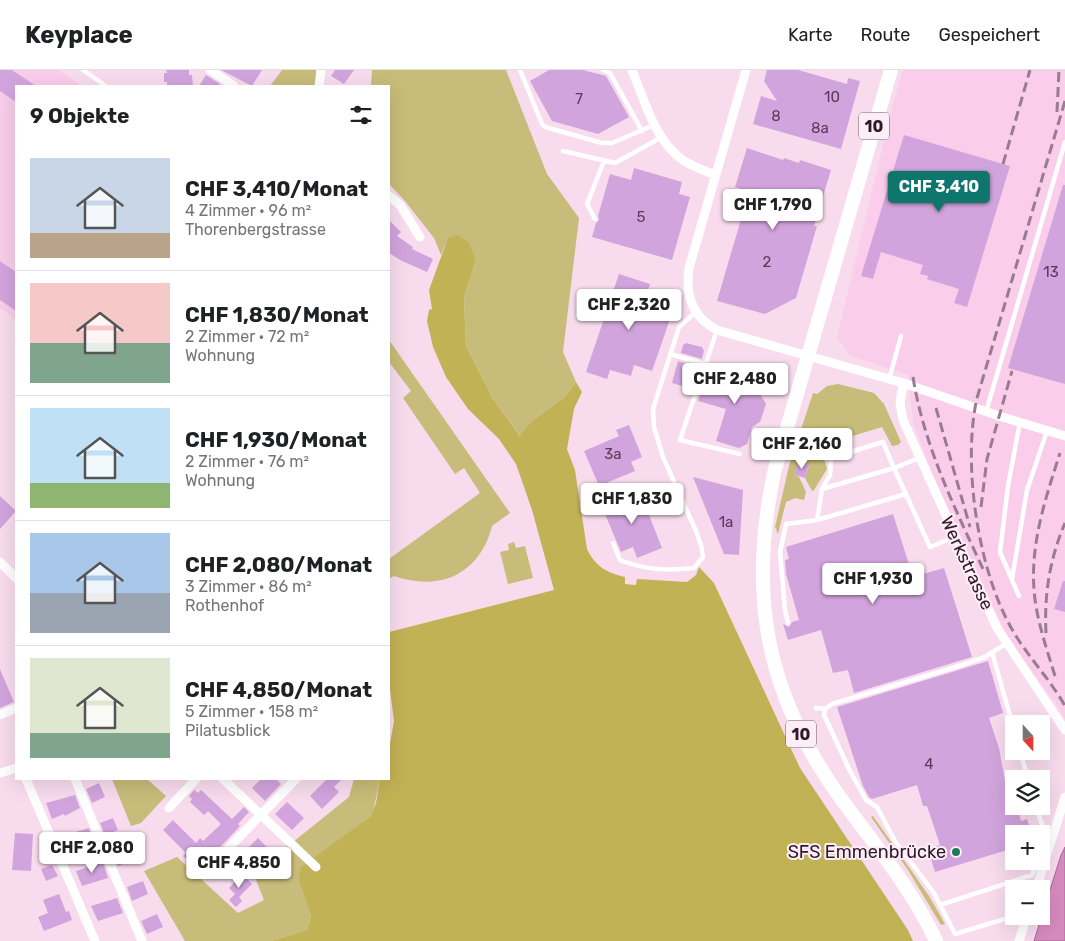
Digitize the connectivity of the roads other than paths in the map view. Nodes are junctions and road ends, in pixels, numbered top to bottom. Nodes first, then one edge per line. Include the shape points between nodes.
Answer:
1 (83, 70) edge
2 (210, 70) edge
3 (321, 70) edge
4 (520, 70) edge
5 (602, 70) edge
6 (632, 70) edge
7 (746, 70) edge
8 (891, 70) edge
9 (105, 85) edge
10 (232, 85) edge
11 (320, 85) edge
12 (655, 124) junction
13 (642, 131) junction
14 (662, 137) junction
15 (1065, 142) edge
16 (564, 151) dead end
17 (604, 161) junction
18 (714, 175) junction
19 (390, 197) edge
20 (595, 219) dead end
21 (420, 237) dead end
22 (696, 312) junction
23 (717, 330) junction
24 (901, 336) dead end
25 (670, 354) junction
26 (808, 357) junction
27 (705, 364) junction
28 (889, 380) junction
29 (903, 384) junction
30 (986, 412) junction
31 (1020, 422) junction
32 (1047, 431) junction
33 (1065, 436) edge
34 (740, 454) dead end
35 (919, 458) junction
36 (894, 468) junction
37 (822, 489) junction
38 (906, 494) junction
39 (816, 520) junction
40 (955, 537) junction
41 (613, 542) dead end
42 (0, 562) edge
43 (15, 577) edge
44 (1012, 580) junction
45 (1018, 596) dead end
46 (788, 623) dead end
47 (1007, 643) junction
48 (992, 652) junction
49 (15, 708) edge
50 (816, 708) dead end
51 (826, 709) junction
52 (0, 715) edge
53 (1010, 715) edge
54 (1065, 730) edge
55 (15, 768) edge
56 (0, 773) edge
57 (26, 780) edge
58 (75, 780) edge
59 (195, 780) edge
60 (224, 780) edge
61 (295, 780) edge
62 (1065, 797) edge
63 (168, 808) dead end
64 (260, 815) junction
65 (1039, 815) edge
66 (1052, 842) junction
67 (1050, 846) edge
68 (316, 867) dead end
69 (1034, 870) edge
70 (203, 874) dead end
71 (940, 905) junction
72 (1005, 919) edge
73 (1024, 925) edge
74 (95, 941) edge
75 (142, 941) edge
76 (936, 941) edge
77 (1019, 941) edge

1 - 9 lane
2 - 10 street
3 - 11 street
4 - 13 lane via 545,127 602,143 612,143
5 - 13 lane via 610,72
6 - 12 street
7 - 18 street
8 - 26 main road, 10
12 - 13 lane
12 - 14 street
14 - 17 lane via 615,163
14 - 18 street via 680,159
15 - 30 lane
16 - 17 lane
17 - 20 lane via 587,204
18 - 22 street via 687,279 689,297
19 - 21 street via 400,204
22 - 23 street
22 - 25 lane via 679,327
23 - 26 street
23 - 27 lane
24 - 28 lane
25 - 27 lane
25 - 41 lane via 653,409 654,427 663,457 696,531 703,557 694,568 660,570 620,560
26 - 28 street
26 - 76 main road, 10 via 769,494 762,557 768,638 783,693 806,744 836,792 905,886
27 - 34 lane via 680,440
28 - 29 street
29 - 30 street
29 - 35 street, Werkstrasse via 900,399 902,415
30 - 31 street
31 - 32 street
31 - 44 lane via 1000,552
32 - 33 street
32 - 44 lane via 1027,490
35 - 36 lane
35 - 40 street, Werkstrasse
36 - 37 lane
36 - 37 lane via 883,442 831,458 830,475
36 - 38 lane
37 - 39 lane
38 - 39 lane
38 - 40 lane via 930,547
39 - 46 lane via 786,524 780,552
40 - 47 street, Werkstrasse
42 - 43 street
44 - 45 lane
47 - 48 lane
47 - 54 street, Werkstrasse
48 - 51 lane via 956,667 832,703
48 - 53 lane
49 - 52 street
50 - 51 lane
51 - 71 lane via 824,715 866,800 878,806 892,836
55 - 56 street
57 - 74 street
58 - 75 street
59 - 63 street
60 - 64 street
61 - 64 street
62 - 66 street
64 - 68 street
64 - 70 street
65 - 66 lane via 1046,837
66 - 67 street
69 - 71 lane via 1032,875
71 - 72 lane via 955,934
73 - 77 street

